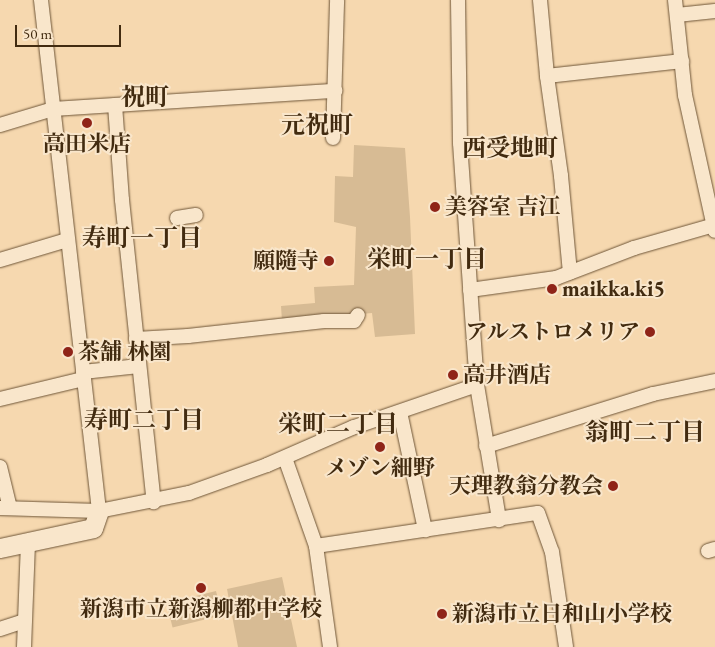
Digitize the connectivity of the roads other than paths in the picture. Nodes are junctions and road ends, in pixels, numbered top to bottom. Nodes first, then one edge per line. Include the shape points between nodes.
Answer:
1 (41, 0) edge
2 (337, 0) edge
3 (458, 0) edge
4 (540, 0) edge
5 (675, 0) edge
6 (715, 11) edge
7 (677, 15) junction
8 (682, 61) junction
9 (546, 76) junction
10 (336, 91) junction
11 (115, 105) junction
12 (53, 109) junction
13 (0, 125) edge
14 (333, 138) dead end
15 (196, 215) dead end
16 (177, 218) dead end
17 (714, 228) edge
18 (67, 240) junction
19 (0, 260) edge
20 (570, 273) junction
21 (470, 290) junction
22 (358, 315) dead end
23 (136, 338) junction
24 (139, 366) junction
25 (83, 375) junction
26 (715, 381) edge
27 (477, 385) junction
28 (0, 399) edge
29 (400, 412) junction
30 (486, 446) junction
31 (285, 458) junction
32 (0, 467) edge
33 (154, 502) junction
34 (5, 508) edge
35 (99, 512) junction
36 (499, 520) junction
37 (424, 530) junction
38 (28, 542) junction
39 (316, 546) junction
40 (0, 548) edge
41 (26, 620) junction
42 (0, 629) edge
43 (24, 647) edge
44 (330, 647) edge
45 (566, 647) edge

1 - 12 street
2 - 10 street
3 - 21 street via 460,143
4 - 9 street
5 - 7 street
6 - 7 street
7 - 8 street
8 - 9 street
8 - 17 street via 685,95
9 - 20 street via 561,176
10 - 11 street
10 - 14 street
11 - 12 street
11 - 23 street
12 - 13 street
12 - 18 street
15 - 16 street
17 - 20 street via 634,248
18 - 19 street
18 - 25 street
20 - 21 street via 556,278
21 - 27 street
22 - 23 street via 354,321
23 - 24 street
24 - 25 street
24 - 33 street
25 - 28 street
25 - 35 street
26 - 30 street via 653,394
27 - 29 street
27 - 30 street
29 - 31 street via 354,427
29 - 37 street
30 - 36 street
31 - 33 street via 189,494
31 - 39 street
32 - 34 street
33 - 35 street
34 - 35 street
35 - 38 street via 93,528
36 - 37 street
36 - 45 street via 538,513 552,552
37 - 39 street
38 - 40 street
38 - 41 street
39 - 44 street
41 - 42 street
41 - 43 street

